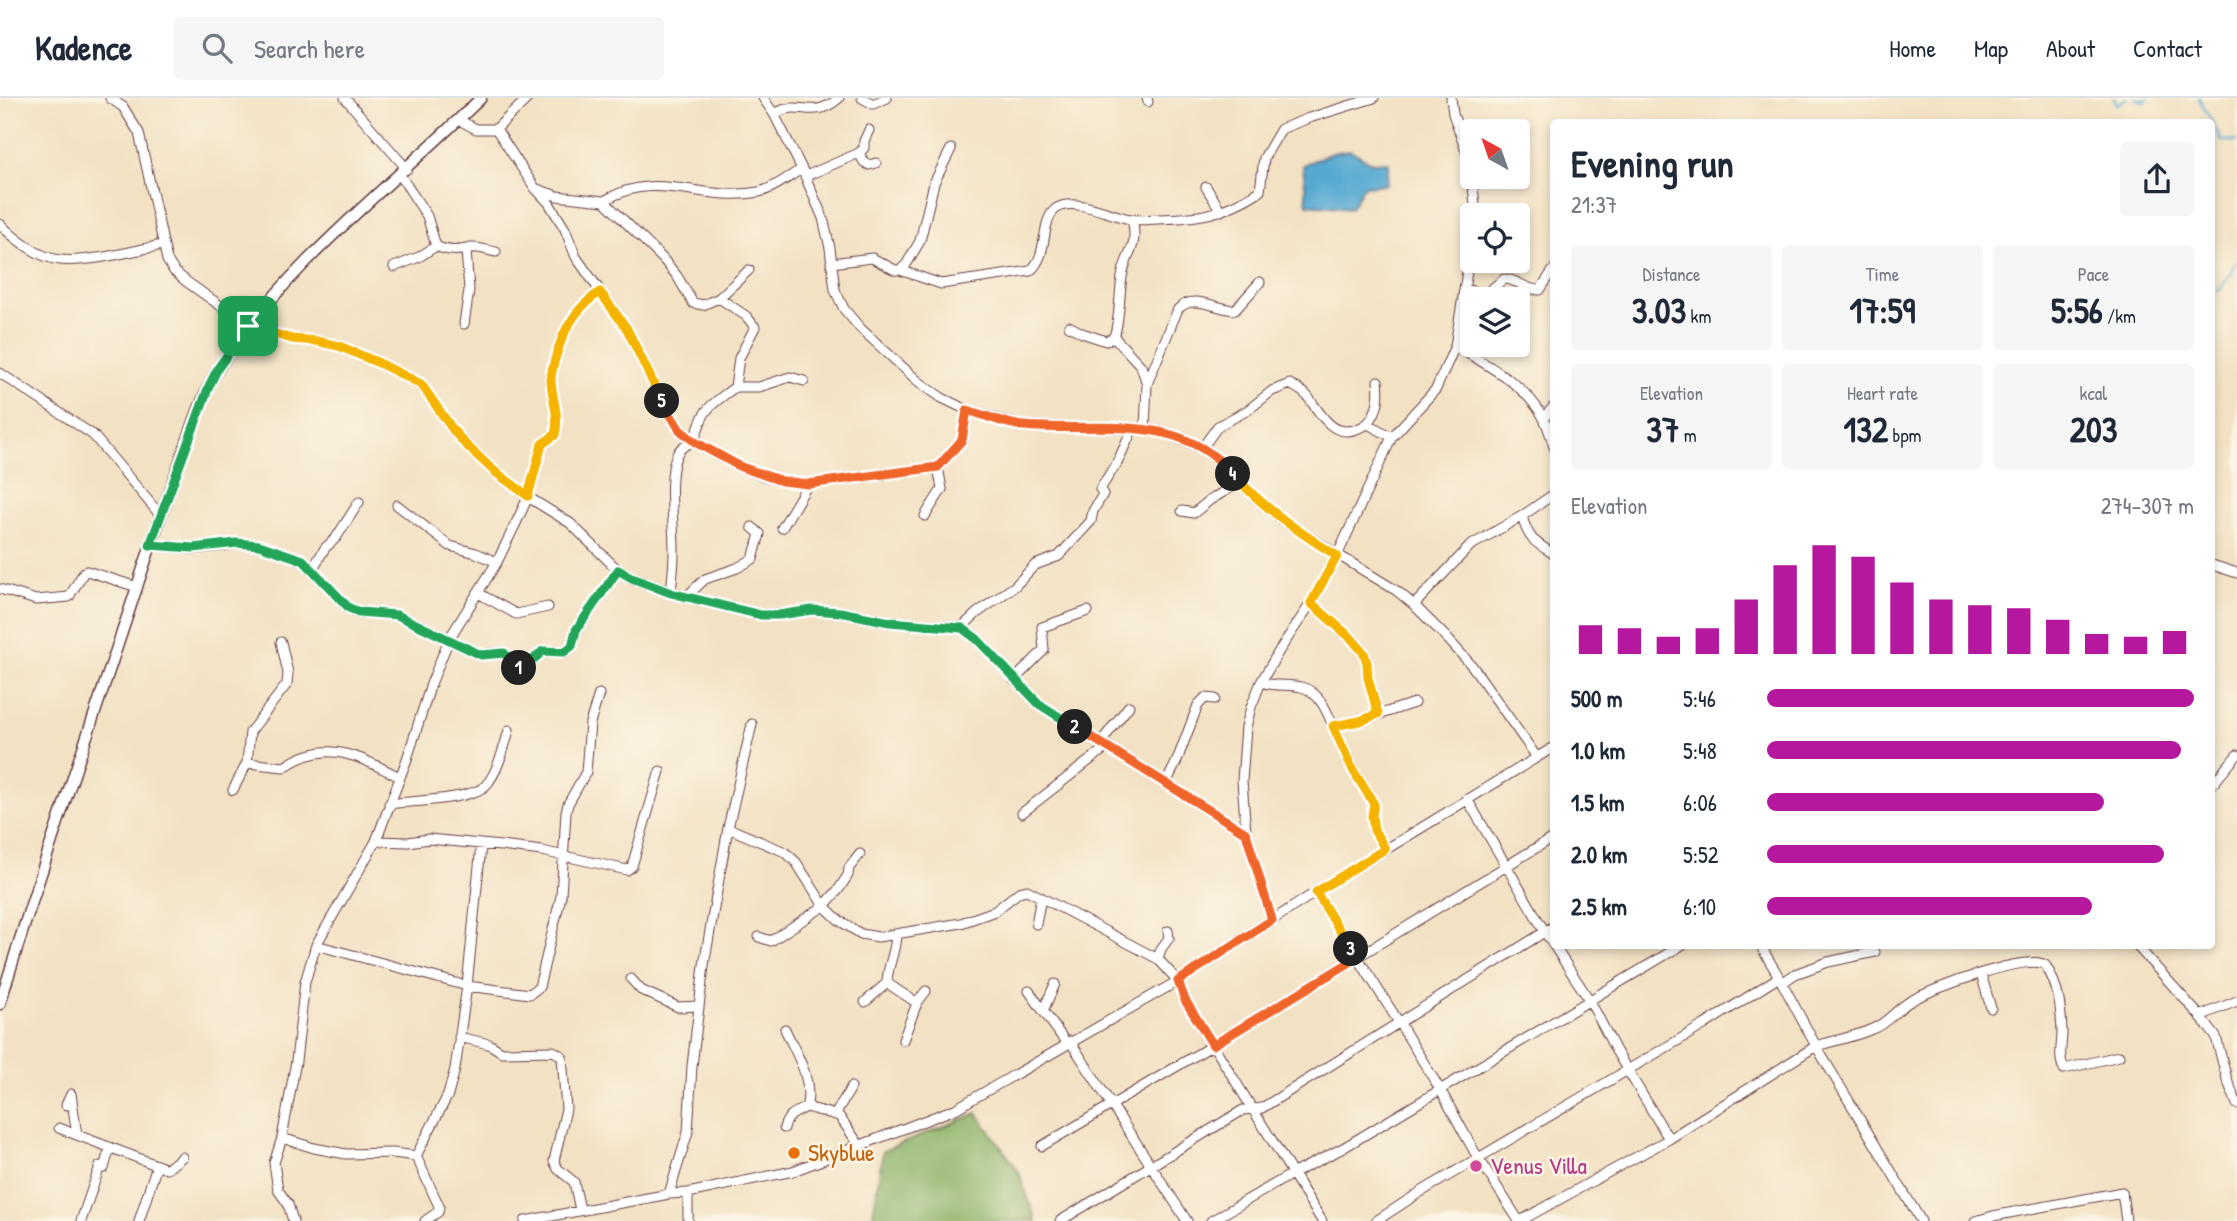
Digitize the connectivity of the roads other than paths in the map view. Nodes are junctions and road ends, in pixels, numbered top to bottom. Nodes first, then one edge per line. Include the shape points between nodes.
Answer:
1 (110, 98) edge
2 (345, 98) edge
3 (481, 98) edge
4 (528, 98) edge
5 (762, 98) edge
6 (839, 98) edge
7 (862, 98) edge
8 (887, 98) edge
9 (1374, 98) edge
10 (1451, 98) edge
11 (774, 114) junction
12 (459, 120) junction
13 (496, 129) junction
14 (869, 130) dead end
15 (1460, 134) edge
16 (951, 149) dead end
17 (859, 153) junction
18 (876, 163) dead end
19 (403, 172) junction
20 (804, 172) junction
21 (1206, 187) dead end
22 (535, 188) junction
23 (604, 201) junction
24 (1222, 211) junction
25 (1132, 219) junction
26 (0, 224) edge
27 (163, 245) junction
28 (436, 246) junction
29 (466, 251) junction
30 (496, 252) dead end
31 (831, 263) junction
32 (394, 267) dead end
33 (900, 270) junction
34 (749, 271) dead end
35 (1550, 275) edge
36 (1260, 282) dead end
37 (1494, 287) edge
38 (1527, 287) edge
39 (1530, 289) edge
40 (600, 292) junction
41 (719, 298) junction
42 (1460, 318) edge
43 (464, 324) dead end
44 (248, 326) junction
45 (1069, 326) dead end
46 (1114, 337) junction
47 (1455, 346) junction
48 (0, 373) edge
49 (804, 381) dead end
50 (1378, 381) dead end
51 (1147, 384) junction
52 (736, 387) junction
53 (967, 410) junction
54 (1550, 411) edge
55 (1544, 418) junction
56 (1368, 424) junction
57 (1133, 428) junction
58 (1145, 429) junction
59 (1550, 435) edge
60 (1392, 437) junction
61 (695, 442) junction
62 (1202, 448) junction
63 (938, 467) junction
64 (1240, 482) junction
65 (808, 484) junction
66 (528, 496) junction
67 (1550, 497) edge
68 (359, 502) dead end
69 (397, 505) dead end
70 (1182, 510) dead end
71 (161, 516) junction
72 (925, 516) dead end
73 (1522, 516) junction
74 (752, 527) dead end
75 (782, 528) dead end
76 (150, 545) junction
77 (1550, 552) edge
78 (1337, 556) junction
79 (497, 562) junction
80 (2215, 566) edge
81 (312, 570) junction
82 (618, 570) junction
83 (2237, 573) edge
84 (137, 587) junction
85 (0, 589) edge
86 (478, 593) junction
87 (671, 593) junction
88 (686, 597) junction
89 (1311, 603) junction
90 (1414, 605) junction
91 (548, 607) dead end
92 (1088, 611) dead end
93 (962, 628) junction
94 (449, 640) junction
95 (281, 642) dead end
96 (1014, 680) junction
97 (1261, 682) junction
98 (598, 694) dead end
99 (1215, 699) dead end
100 (1414, 703) dead end
101 (1129, 706) dead end
102 (1378, 714) junction
103 (752, 724) dead end
104 (1333, 726) junction
105 (509, 730) dead end
106 (1104, 744) junction
107 (1550, 749) edge
108 (2237, 755) edge
109 (1536, 756) junction
110 (247, 763) junction
111 (660, 771) dead end
112 (400, 777) junction
113 (2215, 781) edge
114 (1166, 783) junction
115 (233, 790) dead end
116 (1467, 799) junction
117 (388, 804) junction
118 (1022, 813) dead end
119 (728, 828) junction
120 (1246, 833) junction
121 (1550, 839) edge
122 (376, 841) junction
123 (481, 846) junction
124 (1385, 849) junction
125 (860, 854) dead end
126 (562, 856) junction
127 (1506, 865) junction
128 (1316, 892) junction
129 (1041, 897) junction
130 (824, 906) junction
131 (1272, 920) junction
132 (1036, 924) dead end
133 (1549, 929) edge
134 (1168, 930) dead end
135 (896, 934) junction
136 (758, 937) dead end
137 (316, 945) junction
138 (1560, 949) edge
139 (1676, 949) edge
140 (1762, 949) edge
141 (2140, 949) edge
142 (1875, 952) dead end
143 (1158, 958) junction
144 (1357, 958) junction
145 (1981, 974) junction
146 (631, 979) dead end
147 (1781, 980) junction
148 (1178, 981) junction
149 (887, 983) junction
150 (1055, 984) dead end
151 (467, 986) junction
152 (926, 991) dead end
153 (1029, 991) dead end
154 (2237, 1001) edge
155 (865, 1002) dead end
156 (1590, 1002) junction
157 (917, 1003) junction
158 (0, 1004) edge
159 (699, 1006) junction
160 (1991, 1008) dead end
161 (1043, 1011) junction
162 (2200, 1016) junction
163 (1400, 1024) junction
164 (785, 1029) dead end
165 (459, 1037) junction
166 (903, 1040) dead end
167 (1069, 1043) junction
168 (1213, 1045) junction
169 (1816, 1046) junction
170 (2119, 1056) dead end
171 (1627, 1069) junction
172 (851, 1087) dead end
173 (1441, 1091) junction
174 (2237, 1104) edge
175 (66, 1105) dead end
176 (1112, 1105) junction
177 (809, 1106) junction
178 (1253, 1109) junction
179 (836, 1115) junction
180 (59, 1128) dead end
181 (784, 1128) dead end
182 (77, 1135) junction
183 (282, 1138) junction
184 (1669, 1139) junction
185 (860, 1146) junction
186 (1042, 1146) dead end
187 (110, 1147) junction
188 (416, 1156) junction
189 (182, 1157) dead end
190 (1479, 1159) junction
191 (157, 1165) junction
192 (1151, 1167) junction
193 (1292, 1174) junction
194 (688, 1193) junction
195 (669, 1194) junction
196 (580, 1210) junction
197 (80, 1221) edge
198 (139, 1221) edge
199 (293, 1221) edge
200 (425, 1221) edge
201 (525, 1221) edge
202 (688, 1221) edge
203 (1060, 1221) edge
204 (1187, 1221) edge
205 (1211, 1221) edge
206 (1322, 1221) edge
207 (1376, 1221) edge
208 (1520, 1221) edge
209 (1921, 1221) edge
210 (1975, 1221) edge
211 (2126, 1221) edge

1 - 27 street via 123,107 139,133
2 - 19 street
3 - 12 main road
4 - 13 street
5 - 11 street
6 - 11 street via 818,110 786,107
7 - 8 street via 873,104
9 - 24 street via 1281,129 1264,158 1260,191
10 - 15 street
11 - 20 street
12 - 13 street via 476,129
12 - 19 main road
13 - 22 street
14 - 17 street
16 - 33 street via 933,183 920,242
17 - 18 street via 869,165
17 - 20 street
19 - 28 street via 427,216
19 - 44 main road via 293,273
20 - 23 street via 763,191 736,195 656,185 618,192
20 - 31 street via 823,218
21 - 24 street
22 - 23 street via 557,196
22 - 40 street via 549,203
23 - 41 street via 663,259 693,303 703,305
24 - 25 street via 1194,218
25 - 33 street via 1093,208 1058,207 1048,219 1037,266 1023,273 941,284
25 - 46 street via 1133,249 1122,273
26 - 27 street via 38,252 58,260
27 - 44 street via 174,271
28 - 29 street
28 - 32 street
29 - 30 street
29 - 43 street via 469,290
31 - 33 street via 872,258
31 - 53 street via 835,290 860,328 919,382
34 - 41 street
35 - 39 street via 1540,290
36 - 51 street via 1235,310 1191,302 1178,309
37 - 38 street via 1504,279
40 - 61 street via 627,329 673,419
40 - 66 street via 569,324 555,361 551,379 558,424 555,435 542,444
41 - 52 street via 755,327 739,358
42 - 47 street
44 - 66 street via 339,346 421,384 465,444
44 - 71 main road via 209,386
45 - 46 street via 1106,341
46 - 51 street via 1141,366
47 - 55 street via 1505,377 1534,402
47 - 60 street via 1436,389
48 - 71 street via 93,435
49 - 52 street via 790,377 758,387
50 - 56 street via 1378,407
51 - 58 street
52 - 61 street via 708,407
53 - 57 street via 1022,426
53 - 63 street via 962,440
54 - 55 street
55 - 59 street
56 - 60 street
56 - 62 street via 1342,432 1322,419 1306,394 1290,384 1219,426
57 - 58 street
57 - 93 street via 1082,533 1059,556 1035,565
58 - 62 street
60 - 78 street
61 - 65 street via 763,476
61 - 87 street via 677,453 673,476
62 - 64 street
63 - 65 street
63 - 72 street via 942,488
64 - 70 street via 1195,513
64 - 78 street via 1286,523
65 - 75 street
66 - 79 street
66 - 82 street via 570,523
67 - 73 street
68 - 81 street
69 - 79 street via 450,546
71 - 76 main road
73 - 77 street via 1533,541
73 - 90 street via 1470,546
74 - 88 street via 760,534 753,559 705,579
76 - 81 street via 259,545 303,560
76 - 84 main road
78 - 89 street
78 - 90 street
79 - 86 street
80 - 83 street
81 - 94 street via 349,608 397,615
82 - 87 street
82 - 94 street via 564,652 543,651 519,668 504,653 481,655
84 - 85 street via 88,571 69,597 36,600
84 - 158 main road
86 - 91 street via 516,614
86 - 94 street
87 - 88 street
88 - 93 street via 761,615 812,610
89 - 97 street
89 - 102 street via 1364,653
90 - 109 street via 1473,667
92 - 96 street via 1042,627 1044,650
93 - 96 street
94 - 112 street
95 - 110 street via 286,684 250,732
96 - 106 street via 1039,704
97 - 104 street via 1310,690 1320,699
97 - 120 street via 1246,727 1242,781
98 - 126 street via 586,772 566,812
99 - 114 street via 1205,698 1198,705
100 - 102 street
101 - 106 street
102 - 104 street
103 - 119 street
104 - 124 street via 1374,804 1374,830
105 - 117 street via 490,779 472,794
106 - 114 street
106 - 118 street
107 - 109 street
108 - 113 street
109 - 116 street
110 - 112 street via 284,767 298,758 334,750
110 - 115 street
111 - 126 street via 632,866 626,870
112 - 117 street
114 - 120 street
116 - 124 street
116 - 127 street
117 - 122 street
119 - 130 street via 785,852
119 - 159 street
120 - 131 street
121 - 127 street
122 - 123 street via 429,839
122 - 137 street
123 - 126 street
123 - 151 street
124 - 128 street
125 - 130 street
126 - 151 street via 561,896 539,986 530,993
127 - 133 street
127 - 144 street
128 - 131 street
128 - 144 street
129 - 132 street
129 - 135 street via 1027,890 1019,892 980,917
129 - 143 street
130 - 135 street via 861,934
130 - 136 street via 771,940
131 - 148 street
133 - 163 street
134 - 143 street via 1169,938
135 - 149 street
137 - 151 street
137 - 183 street via 304,982
138 - 156 street
139 - 156 street
140 - 147 street
141 - 162 street
142 - 147 street via 1828,962
143 - 148 street
144 - 163 street
144 - 168 street
145 - 160 street
145 - 169 street via 1911,1000 1874,1029
145 - 170 street via 2013,964 2042,962 2059,992 2064,1069
146 - 159 street via 641,990 678,1007
147 - 169 street
147 - 171 street
148 - 167 street
148 - 168 street
149 - 155 street
149 - 157 street
150 - 161 street
151 - 165 street
152 - 157 street
153 - 161 street
154 - 162 street
156 - 171 street
156 - 173 street
157 - 166 street
159 - 195 street via 688,1132
161 - 167 street
162 - 174 street via 2216,1037
163 - 173 street
163 - 178 street via 1262,1108
164 - 177 street via 806,1073
165 - 188 street via 448,1095
165 - 196 street via 502,1052 553,1051 562,1056 566,1109 554,1161 574,1182
167 - 176 street
167 - 185 street via 955,1109
168 - 176 street
168 - 178 street
169 - 184 street
169 - 209 street
171 - 184 street
171 - 190 street
172 - 179 street
173 - 190 street
173 - 193 street
175 - 182 street via 71,1094
176 - 186 street
176 - 192 street
177 - 179 street
177 - 181 street via 786,1119
178 - 192 street via 1242,1110
178 - 193 street
179 - 185 street
180 - 182 street
182 - 187 street
183 - 188 street via 346,1154
183 - 199 street via 274,1163 278,1190
184 - 208 street
185 - 194 street via 793,1171
187 - 191 street
187 - 197 street
188 - 200 street via 439,1206
189 - 191 street via 167,1169
190 - 207 street
190 - 208 street
191 - 198 street
192 - 203 street
192 - 204 street
193 - 205 street
193 - 206 street
194 - 195 street
194 - 202 street
195 - 196 street
196 - 201 street
210 - 211 street via 2122,1192

